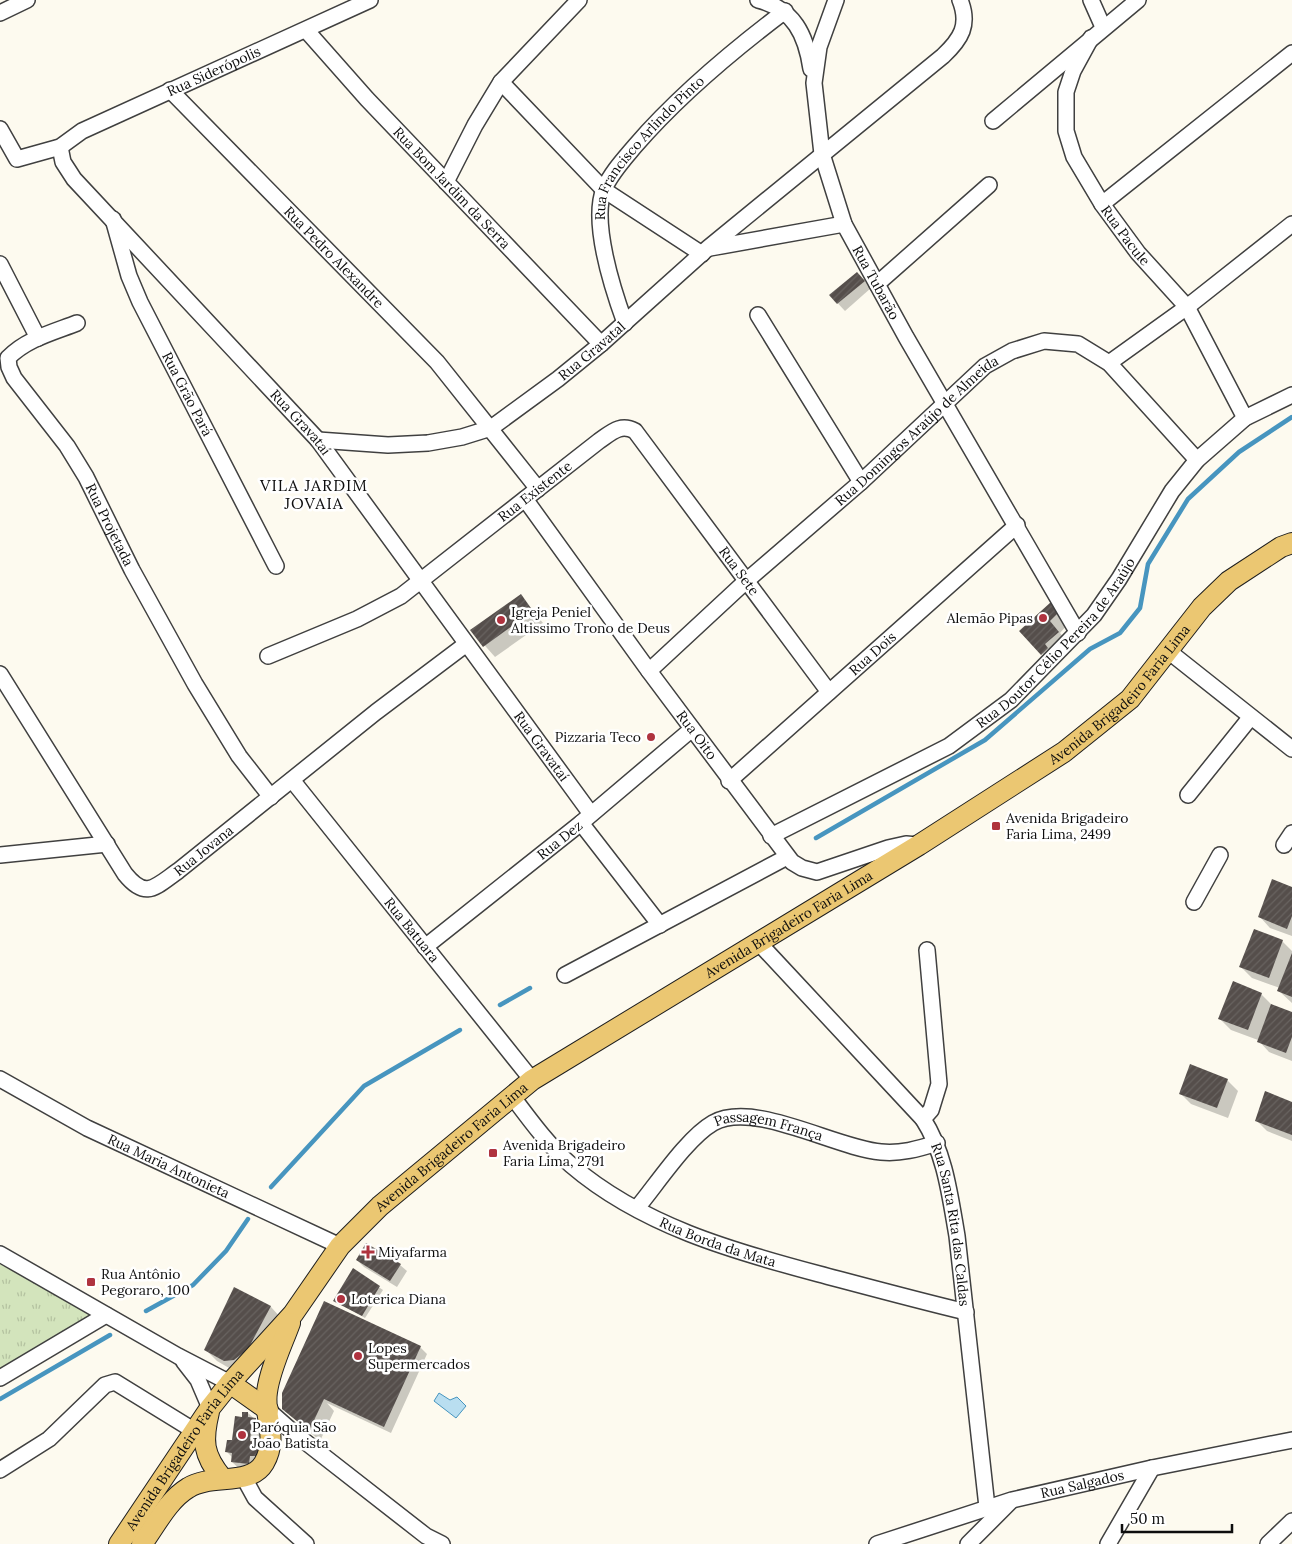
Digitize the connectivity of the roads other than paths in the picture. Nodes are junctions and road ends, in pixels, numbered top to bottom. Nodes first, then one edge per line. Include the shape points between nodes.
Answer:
1 (26, 0) edge
2 (370, 0) edge
3 (579, 0) edge
4 (758, 0) edge
5 (836, 0) edge
6 (960, 0) edge
7 (1091, 0) edge
8 (1138, 0) edge
9 (785, 11) junction
10 (0, 13) edge
11 (1103, 28) junction
12 (306, 30) junction
13 (1091, 38) junction
14 (1292, 53) edge
15 (501, 82) junction
16 (814, 83) junction
17 (170, 90) junction
18 (993, 121) dead end
19 (0, 129) edge
20 (60, 147) junction
21 (822, 154) junction
22 (446, 182) junction
23 (989, 185) dead end
24 (604, 190) junction
25 (1102, 204) junction
26 (113, 218) junction
27 (844, 224) junction
28 (1292, 224) edge
29 (705, 251) junction
30 (0, 264) edge
31 (877, 284) junction
32 (1187, 307) junction
33 (758, 315) dead end
34 (77, 323) dead end
35 (625, 323) junction
36 (38, 338) junction
37 (601, 344) junction
38 (1109, 363) junction
39 (1292, 395) edge
40 (946, 403) junction
41 (1245, 418) junction
42 (491, 428) junction
43 (318, 440) junction
44 (650, 450) joint
45 (1197, 460) junction
46 (861, 482) junction
47 (538, 489) junction
48 (525, 499) junction
49 (1017, 525) junction
50 (1292, 543) edge
51 (276, 566) dead end
52 (421, 582) junction
53 (746, 582) junction
54 (1078, 633) junction
55 (466, 644) junction
56 (1166, 650) junction
57 (268, 656) dead end
58 (649, 672) junction
59 (0, 674) edge
60 (830, 692) junction
61 (1250, 718) junction
62 (692, 730) junction
63 (1292, 749) edge
64 (292, 780) junction
65 (729, 780) junction
66 (1188, 795) dead end
67 (271, 798) junction
68 (586, 818) junction
69 (771, 836) junction
70 (107, 844) junction
71 (919, 845) junction
72 (0, 855) edge
73 (1220, 855) dead end
74 (787, 857) junction
75 (1194, 902) dead end
76 (660, 925) junction
77 (758, 942) junction
78 (425, 947) junction
79 (927, 950) dead end
80 (564, 975) dead end
81 (0, 1079) edge
82 (532, 1080) junction
83 (512, 1096) junction
84 (923, 1120) junction
85 (937, 1143) junction
86 (637, 1208) junction
87 (340, 1246) junction
88 (0, 1254) edge
89 (966, 1312) junction
90 (106, 1314) junction
91 (293, 1314) junction
92 (178, 1356) junction
93 (0, 1378) edge
94 (230, 1383) junction
95 (210, 1408) junction
96 (268, 1410) junction
97 (193, 1430) junction
98 (1292, 1440) edge
99 (1152, 1468) junction
100 (0, 1470) edge
101 (222, 1478) junction
102 (244, 1478) junction
103 (1012, 1500) junction
104 (987, 1507) junction
105 (1292, 1521) edge
106 (119, 1544) edge
107 (142, 1544) edge
108 (306, 1544) edge
109 (442, 1544) edge
110 (876, 1544) edge
111 (968, 1544) edge
112 (1108, 1544) edge
113 (1268, 1544) edge

1 - 10 street
2 - 12 street, Rua Siderópolis
3 - 15 street
4 - 9 street
5 - 16 street via 819,47
6 - 21 street, Rua Gravatal via 965,23 954,46
7 - 11 street
8 - 11 street
9 - 16 street via 798,24 805,40
9 - 24 street, Rua Francisco Arlindo Pinto via 742,44 665,114 618,165
11 - 13 street
12 - 17 street, Rua Siderópolis
12 - 22 street, Rua Bom Jardim da Serra
13 - 18 street
13 - 25 street, Rua Pacule via 1066,92 1066,131 1074,157
14 - 25 street
15 - 22 street
15 - 24 street
16 - 21 street, Rua Tubarão
17 - 20 street, Rua Siderópolis via 82,131
17 - 42 street, Rua Pedro Alexandre via 437,362
19 - 20 street via 17,159
20 - 26 street, Rua Gravataí via 67,170
21 - 27 street, Rua Tubarão
21 - 29 street, Rua Gravatal
22 - 37 street, Rua Bom Jardim da Serra
23 - 31 street
24 - 29 street
24 - 35 street, Rua Francisco Arlindo Pinto via 600,208 604,244 611,284
25 - 32 street, Rua Pacule via 1138,253
26 - 43 street, Rua Gravataí
26 - 51 street, Rua Grão Pará via 129,276 140,302
27 - 29 street
27 - 31 street, Rua Tubarão
28 - 32 street
29 - 35 street, Rua Gravatal
30 - 36 street
31 - 40 street, Rua Tubarão
32 - 38 street
32 - 41 street, Rua Pacule
33 - 46 street
34 - 36 street
35 - 37 street, Rua Gravatal
36 - 67 street, Rua Projetada via 8,358 14,378 68,446 195,684 239,756
37 - 42 street, Rua Gravatal
38 - 40 street, Rua Domingos Araújo de Almeida via 1078,344 1044,341 1012,351 985,366
38 - 45 street, Rua Domingos Araújo de Almeida
39 - 41 street, Rua Doutor Célio Pereira de Araújo
40 - 46 street, Rua Domingos Araújo de Almeida
40 - 49 street, Rua Tubarão
41 - 45 street, Rua Doutor Célio Pereira de Araújo
42 - 43 street, Rua Gravatal via 428,443 388,445
42 - 47 street
43 - 52 street, Rua Gravataí
44 - 47 street, Rua Existente via 635,430 618,428
44 - 53 street, Rua Sete
45 - 54 street, Rua Doutor Célio Pereira de Araújo via 1172,491 1119,579
46 - 53 street, Rua Domingos Araújo de Almeida
47 - 48 street, Rua Existente
48 - 52 street, Rua Existente
48 - 58 street, Rua Oito
49 - 54 street, Rua Tubarão
49 - 60 street, Rua Dois
50 - 56 main road, Avenida Brigadeiro Faria Lima via 1230,581 1202,606
52 - 55 street, Rua Gravataí
52 - 57 street, Rua Existente via 380,609
53 - 58 street, Rua Domingos Araújo de Almeida
53 - 60 street, Rua Sete
54 - 69 street, Rua Doutor Célio Pereira de Araújo via 1011,700 949,746
55 - 64 street, Rua Jovana
55 - 68 street, Rua Gravataí
56 - 61 street
56 - 71 main road, Avenida Brigadeiro Faria Lima via 1130,699 1102,723 1064,752
58 - 62 street, Rua Oito
59 - 70 street, Rua Jovana
60 - 65 street, Rua Dois
61 - 63 street
61 - 66 street
62 - 65 street, Rua Oito
62 - 68 street, Rua Dez
64 - 67 street, Rua Jovana
64 - 78 street, Rua Batuara
65 - 69 street, Rua Oito
67 - 70 street, Rua Jovana via 178,871 144,890 130,880
68 - 76 street, Rua Gravataí
68 - 78 street, Rua Dez
69 - 74 street, Rua Oito
70 - 72 street
71 - 74 street, Rua Oito via 888,848 817,872 802,868
71 - 77 main road, Avenida Brigadeiro Faria Lima
73 - 75 street
74 - 76 street
76 - 80 street
77 - 82 main road, Avenida Brigadeiro Faria Lima
77 - 84 street, Rua Santa Rita das Caldas
78 - 82 street, Rua Batuara
79 - 84 street via 939,1084
81 - 87 street, Rua Maria Antonieta via 87,1128
82 - 83 main road, Avenida Brigadeiro Faria Lima
83 - 86 street, Rua Borda da Mata via 541,1135 571,1165 603,1189
83 - 87 main road, Avenida Brigadeiro Faria Lima via 380,1206
84 - 85 street, Rua Santa Rita das Caldas
85 - 86 street, Passagem França via 915,1150 881,1152 784,1125 744,1116 726,1117 711,1124 694,1139
85 - 89 street, Rua Santa Rita das Caldas via 950,1194
86 - 89 street, Rua Borda da Mata via 712,1244
87 - 91 main road, Avenida Brigadeiro Faria Lima
88 - 90 street
89 - 104 street, Rua Santa Rita das Caldas
90 - 92 street
90 - 93 street
91 - 94 main road, Avenida Brigadeiro Faria Lima
91 - 96 main road, Avenida Brigadeiro Faria Lima via 269,1381 266,1394
92 - 94 street
92 - 95 street via 194,1373
94 - 95 main road, Avenida Brigadeiro Faria Lima
94 - 96 main road
95 - 97 main road, Avenida Brigadeiro Faria Lima
95 - 101 main road via 204,1444 212,1466
96 - 102 main road, Avenida Brigadeiro Faria Lima via 272,1431 264,1464
96 - 109 street via 426,1536
97 - 100 street via 115,1382 105,1386 50,1439
97 - 106 main road, Avenida Brigadeiro Faria Lima
98 - 99 street, Rua Salgados
99 - 103 street, Rua Salgados
99 - 112 street
101 - 102 main road, Avenida Brigadeiro Faria Lima
101 - 107 main road, Avenida Brigadeiro Faria Lima via 205,1480 176,1496
102 - 108 street via 255,1498
103 - 104 street, Rua Salgados
103 - 111 street
104 - 110 street, Rua Salgados
105 - 113 street

